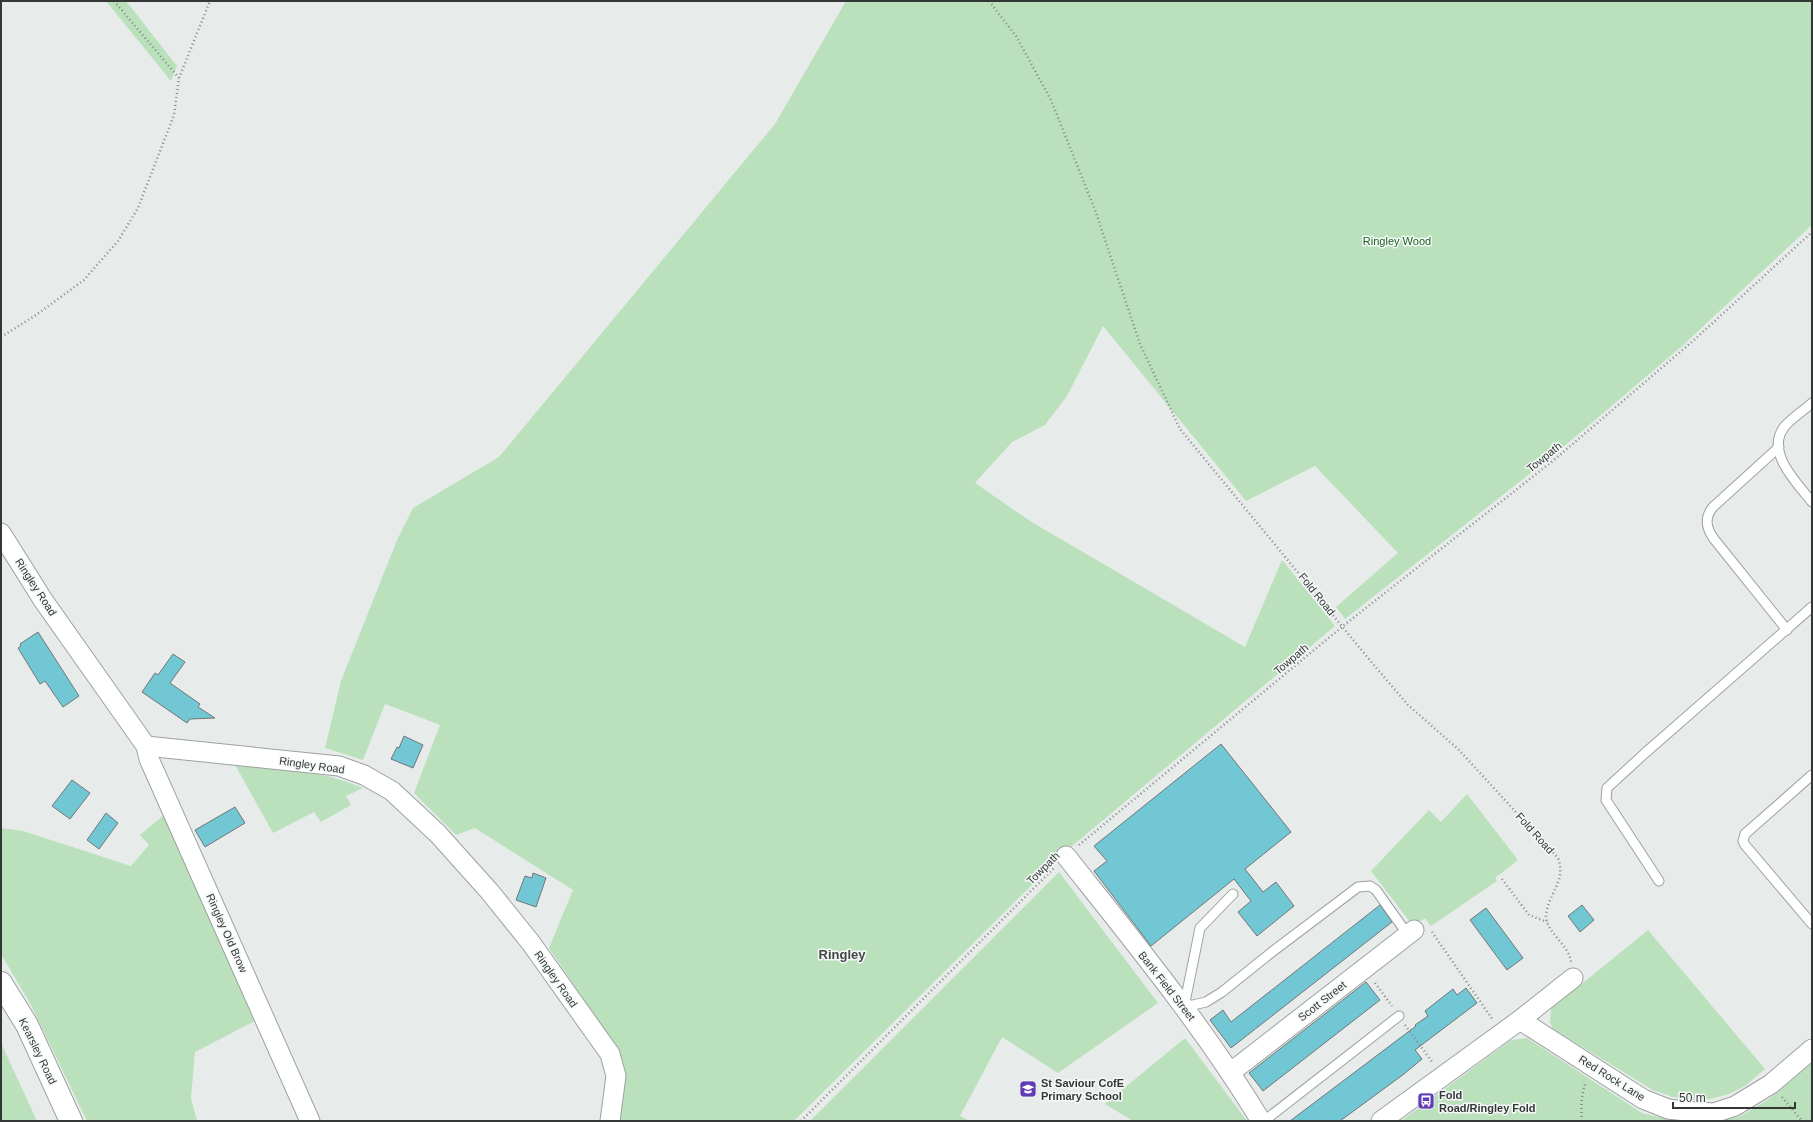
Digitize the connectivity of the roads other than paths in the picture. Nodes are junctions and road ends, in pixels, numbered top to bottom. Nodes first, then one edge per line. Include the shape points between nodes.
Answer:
1 (1812, 403) edge
2 (1779, 447) junction
3 (1812, 502) edge
4 (1, 533) edge
5 (1812, 607) edge
6 (1787, 630) junction
7 (146, 746) junction
8 (1812, 775) edge
9 (1066, 856) road end
10 (1659, 880) dead end
11 (1233, 894) dead end
12 (1812, 924) edge
13 (1411, 932) joint
14 (1573, 978) road end
15 (1, 983) edge
16 (1184, 1007) junction
17 (1398, 1016) dead end
18 (1520, 1020) junction
19 (1812, 1049) edge
20 (1231, 1072) junction
21 (71, 1121) edge
22 (310, 1121) edge
23 (610, 1121) edge
24 (1262, 1121) edge
25 (1381, 1121) edge

1 - 2 lane via 1786,425
2 - 3 lane via 1780,458 1787,470
2 - 6 lane via 1713,507 1708,514 1707,526 1714,539
4 - 7 street, Ringley Road via 44,600
5 - 6 lane
6 - 10 lane via 1607,788 1606,800
7 - 22 street, Ringley Old Brow via 149,758
7 - 23 street, Ringley Road via 339,766 364,775 392,791 438,834 490,892 531,943 610,1054 616,1076
8 - 12 lane via 1745,834 1743,841
9 - 16 street, Bank Field Street
11 - 16 lane via 1200,928
13 - 16 lane via 1376,890 1370,886 1358,887 1222,992 1206,1002
13 - 20 street, Scott Street
14 - 18 street
15 - 21 main road, Kearsley Road via 27,1025
16 - 20 street, Bank Field Street
17 - 24 lane
18 - 19 street, Red Rock Lane via 1643,1099 1668,1109 1695,1112 1714,1113 1735,1106 1771,1084
18 - 25 street
20 - 24 street, Bank Field Street

